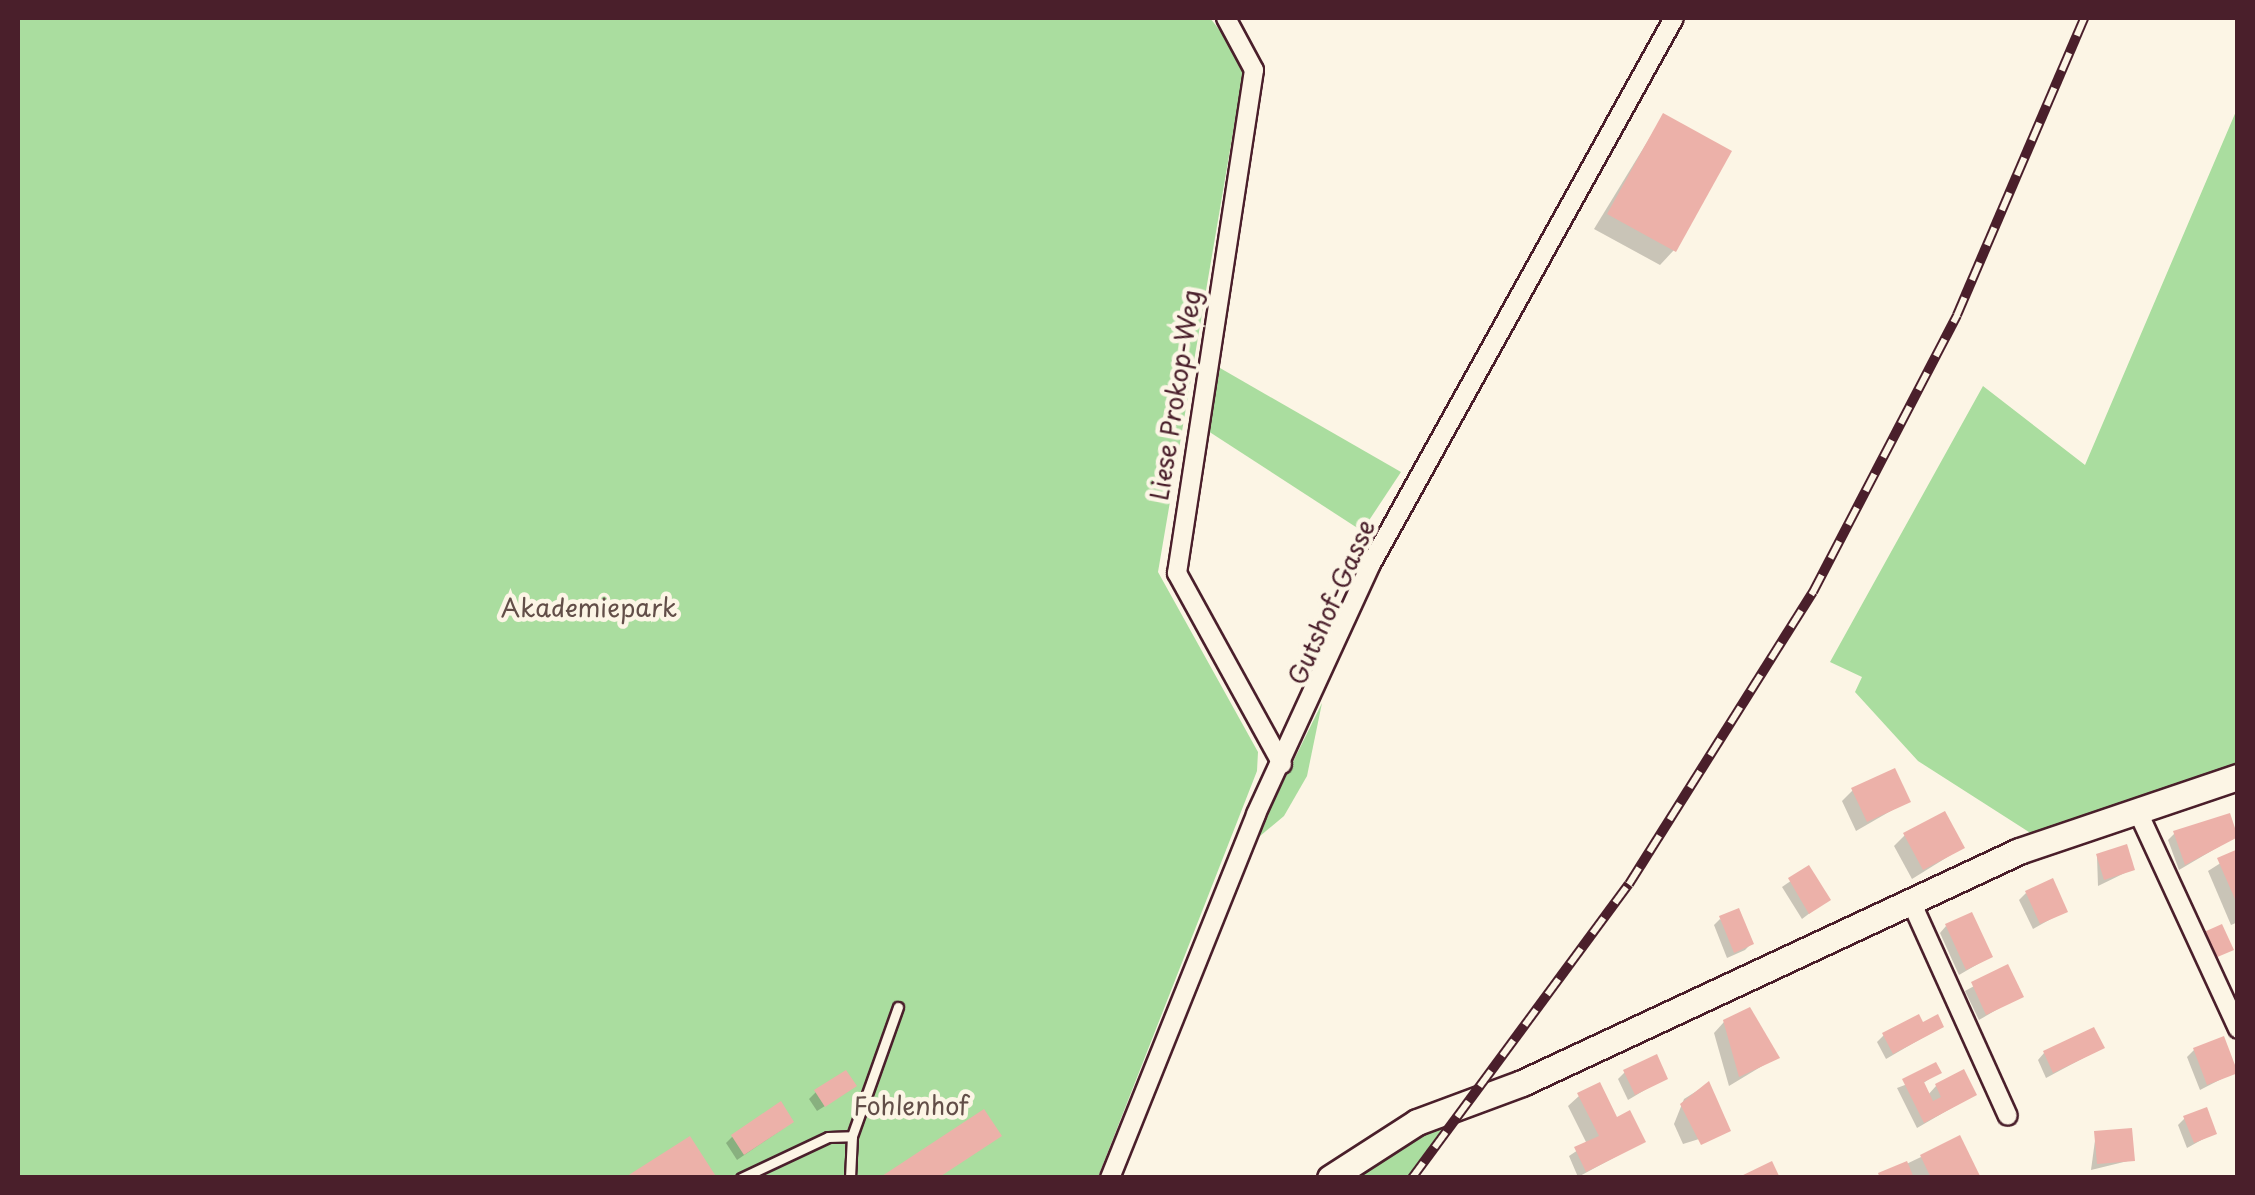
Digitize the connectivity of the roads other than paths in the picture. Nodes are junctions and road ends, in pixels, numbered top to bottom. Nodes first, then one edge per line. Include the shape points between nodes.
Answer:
1 (1226, 18) edge
2 (1674, 18) edge
3 (1282, 764) junction
4 (2238, 777) edge
5 (2136, 810) junction
6 (1913, 906) junction
7 (898, 1008) dead end
8 (2238, 1030) edge
9 (2008, 1116) dead end
10 (852, 1136) junction
11 (741, 1178) edge
12 (850, 1178) edge
13 (1110, 1178) edge
14 (1330, 1178) edge

1 - 3 street, Liese Prokop-Weg via 1254,70 1176,573
2 - 3 street, Gutshof-Gasse via 1372,564
3 - 13 street, Gutshof-Gasse
4 - 5 street
5 - 6 street via 2057,835
5 - 8 street
6 - 9 street
6 - 14 street via 1418,1122
7 - 10 lane
10 - 11 lane via 828,1137
10 - 12 lane

